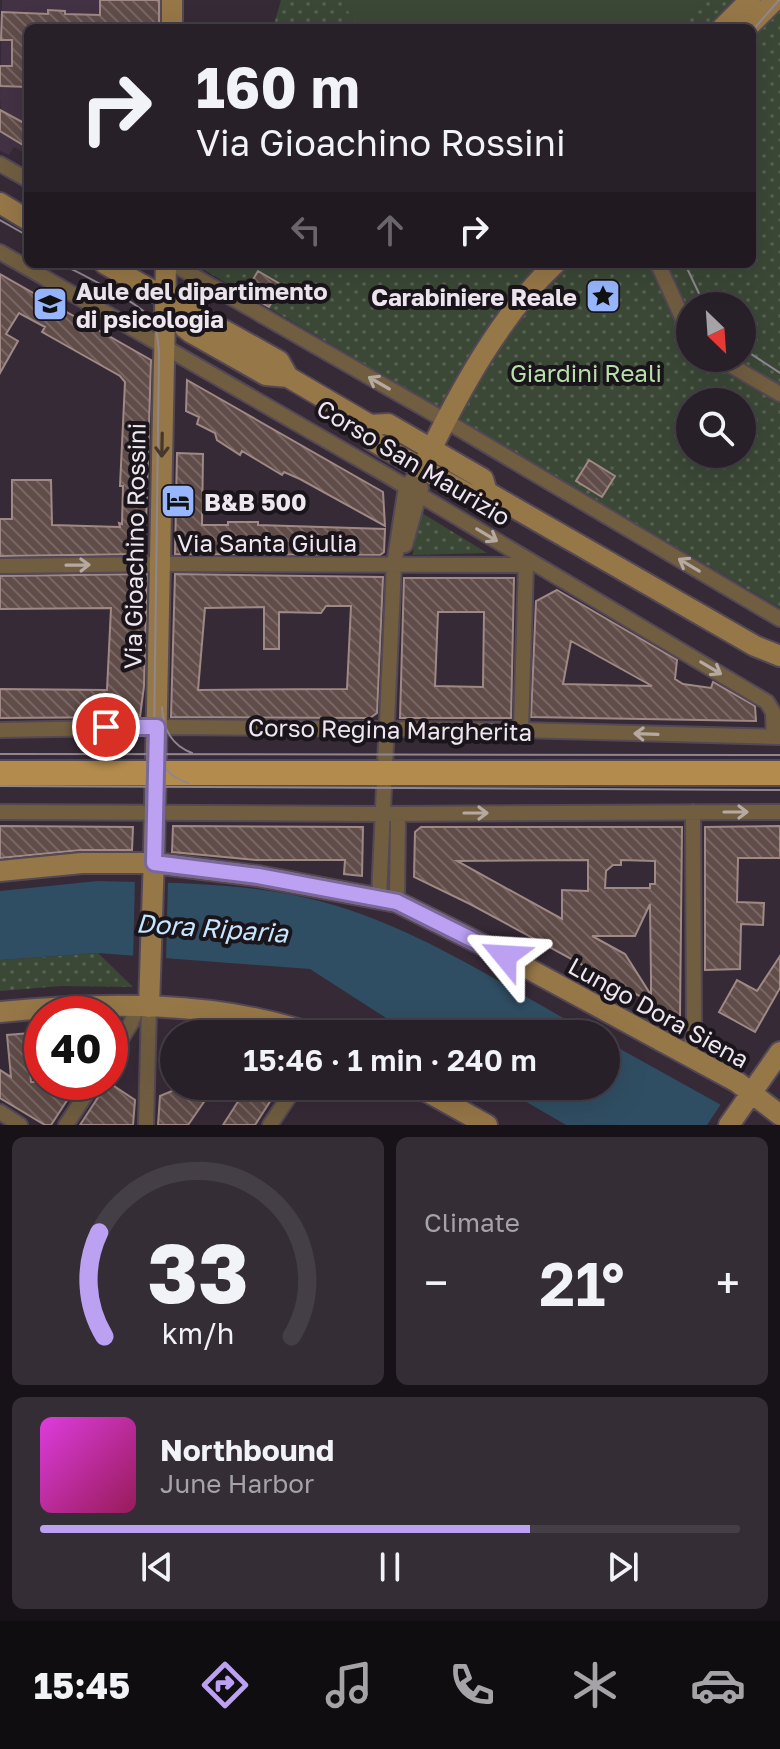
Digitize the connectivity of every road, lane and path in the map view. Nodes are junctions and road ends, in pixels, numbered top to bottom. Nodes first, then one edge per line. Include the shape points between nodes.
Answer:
1 (172, 0) edge
2 (750, 0) edge
3 (775, 0) edge
4 (172, 24) edge
5 (726, 24) edge
6 (751, 24) edge
7 (0, 164) edge
8 (24, 178) edge
9 (0, 203) edge
10 (24, 218) edge
11 (0, 252) edge
12 (24, 266) edge
13 (28, 268) edge
14 (112, 268) edge
15 (166, 268) edge
16 (180, 268) edge
17 (551, 268) edge
18 (660, 268) edge
19 (165, 299) junction
20 (676, 304) edge
21 (163, 345) junction
22 (742, 372) edge
23 (780, 394) edge
24 (446, 421) junction
25 (370, 425) junction
26 (432, 449) junction
27 (422, 469) junction
28 (406, 487) junction
29 (487, 492) junction
30 (421, 495) junction
31 (160, 564) junction
32 (530, 564) junction
33 (398, 565) junction
34 (0, 566) edge
35 (780, 619) edge
36 (755, 646) junction
37 (780, 656) edge
38 (780, 667) edge
39 (157, 727) junction
40 (0, 730) edge
41 (521, 730) junction
42 (388, 731) junction
43 (777, 737) edge
44 (385, 772) junction
45 (0, 773) edge
46 (156, 773) junction
47 (780, 773) edge
48 (0, 812) edge
49 (155, 812) junction
50 (693, 812) junction
51 (780, 812) edge
52 (381, 814) junction
53 (398, 814) junction
54 (154, 869) junction
55 (0, 871) edge
56 (388, 900) junction
57 (145, 1002) junction
58 (0, 1012) edge
59 (264, 1020) edge
60 (128, 1028) edge
61 (780, 1052) edge
62 (686, 1056) junction
63 (752, 1093) junction
64 (82, 1100) edge
65 (287, 1100) edge
66 (442, 1100) edge
67 (0, 1112) edge
68 (780, 1115) edge
69 (733, 1119) edge
70 (20, 1125) edge
71 (66, 1125) edge
72 (146, 1125) edge
73 (270, 1125) edge
74 (487, 1125) edge
75 (773, 1125) edge

1 - 4 street
2 - 5 street
3 - 6 street
7 - 8 street
9 - 10 street
11 - 12 street, Corso San Maurizio
13 - 21 street, Corso San Maurizio
14 - 19 street, Corso San Maurizio
15 - 19 street, Via Gioachino Rossini
24 -> 16 street, Corso San Maurizio
17 - 24 street via 518,305
18 - 20 street
19 - 21 street, Via Gioachino Rossini
19 - 25 street, Corso San Maurizio via 279,361 288,377
21 - 28 street, Corso San Maurizio
21 -> 31 street, Via Gioachino Rossini
22 - 23 street
24 - 26 street
35 -> 24 street, Corso San Maurizio
25 - 26 street, Corso San Maurizio via 388,424
25 - 27 street, Corso San Maurizio via 373,441
26 - 27 street
26 - 29 street, Corso San Maurizio via 483,479
27 - 28 street
27 - 29 street, Corso San Maurizio via 470,495
27 - 30 street
28 - 30 street, Corso San Maurizio
28 - 33 street
29 - 36 street, Corso San Maurizio
30 -> 32 street, Corso San Maurizio
30 - 33 street
31 - 33 street, Via Santa Giulia
34 -> 31 street, Via Santa Giulia
31 - 39 street, Via Gioachino Rossini
32 - 33 street, Via Santa Giulia
32 - 41 street
32 -> 43 street, Corso San Maurizio via 767,702
33 - 42 street
36 - 37 street, Corso San Maurizio
36 - 38 street, Corso San Maurizio
39 - 40 street, Corso Regina Margherita
39 - 42 street, Corso Regina Margherita
39 - 46 street, Via Gioachino Rossini
41 - 42 street, Corso Regina Margherita
43 -> 41 street, Corso Regina Margherita
42 - 44 street
44 - 46 main road, Corso Regina Margherita
44 - 47 main road, Corso Regina Margherita
44 - 52 street
45 - 46 main road, Corso Regina Margherita
46 - 49 street, Via Gioachino Rossini
48 - 49 street
49 - 52 street
49 - 54 street, Via Gioachino Rossini
50 -> 51 street
53 -> 50 street
50 - 62 street via 694,1036
52 - 53 street
52 - 56 street
53 - 56 street
54 - 55 street, Lungo Dora Siena via 82,863
54 - 56 street, Lungo Dora Siena via 258,876
54 - 57 street, Via Gioachino Rossini
56 - 62 street, Lungo Dora Siena via 505,956
57 - 58 street
57 - 59 street
57 - 60 street
57 - 72 street
61 - 63 street
62 - 63 street, Lungo Dora Siena
63 - 68 street, Lungo Dora Siena
63 - 69 street
64 - 71 street
65 - 73 street
66 - 74 street
67 - 70 street
68 - 75 street

